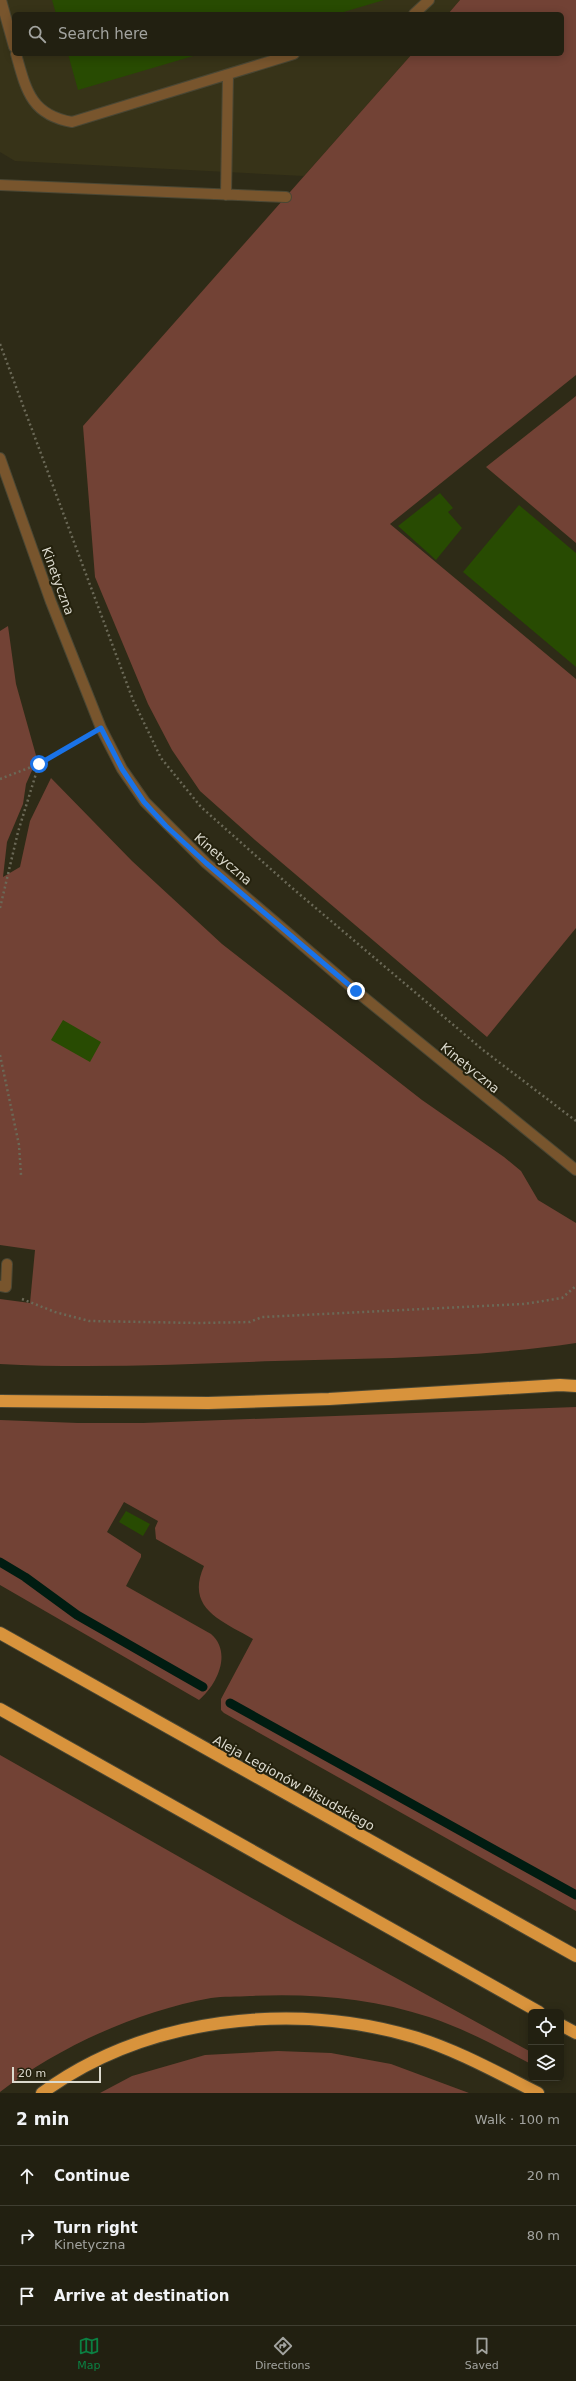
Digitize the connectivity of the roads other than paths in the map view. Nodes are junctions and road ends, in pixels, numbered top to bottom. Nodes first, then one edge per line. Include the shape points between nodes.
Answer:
1 (1, 0) edge
2 (428, 0) edge
3 (416, 12) edge
4 (12, 40) edge
5 (17, 56) edge
6 (288, 56) edge
7 (228, 75) junction
8 (0, 185) edge
9 (226, 194) junction
10 (286, 197) dead end
11 (0, 458) edge
12 (576, 1170) edge
13 (7, 1264) dead end
14 (3, 1286) edge
15 (576, 1381) edge
16 (560, 1385) junction
17 (576, 1386) edge
18 (0, 1401) edge
19 (0, 1633) edge
20 (0, 1709) edge
21 (576, 1956) edge
22 (534, 2009) edge
23 (564, 2026) edge
24 (576, 2033) edge
25 (42, 2093) edge
26 (538, 2093) edge

1 - 4 street
2 - 3 street
5 - 7 street via 30,98 48,115 72,122
6 - 7 street
7 - 9 street
8 - 9 street
9 - 10 street
11 - 12 street, Kinetyczna via 51,602 101,728 122,769 144,802 206,863 424,1048
13 - 14 street
15 - 16 highway
16 - 17 highway
16 - 18 highway via 336,1399 216,1403
19 - 21 highway, Aleja Legionów Piłsudskiego
20 - 22 highway
23 - 24 highway
25 - 26 highway via 84,2066 166,2035 228,2023 315,2018 364,2025 415,2038 476,2062

